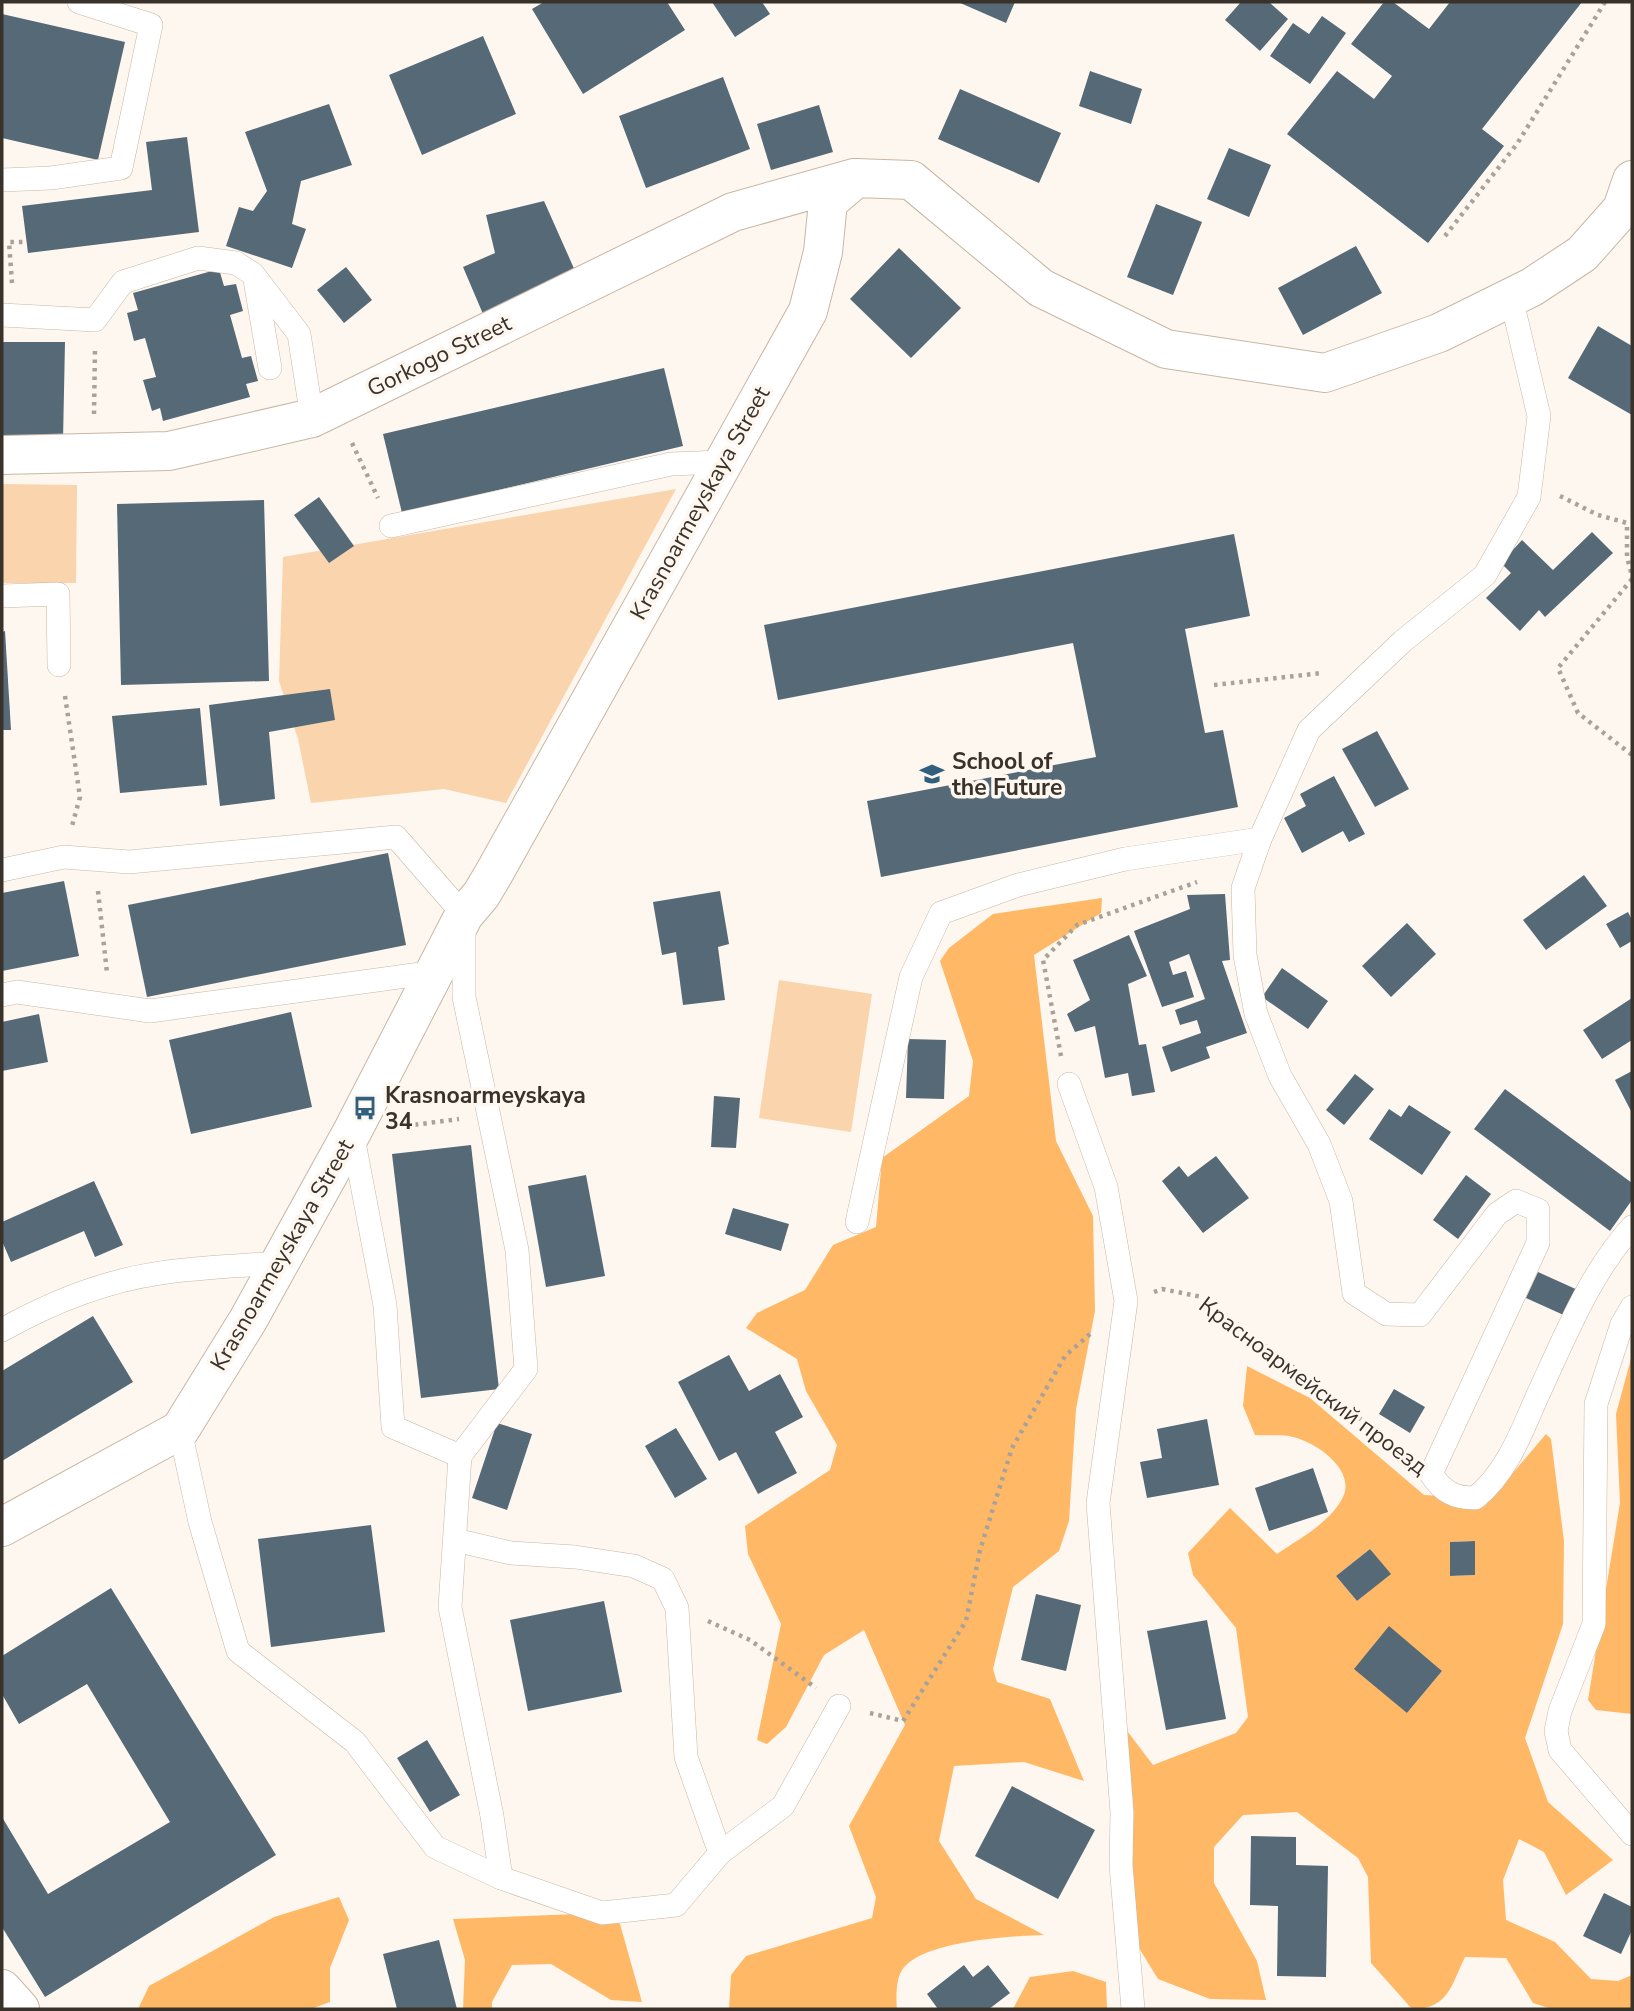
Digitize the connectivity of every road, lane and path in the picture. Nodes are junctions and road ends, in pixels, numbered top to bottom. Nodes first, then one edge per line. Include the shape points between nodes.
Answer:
1 (79, 2) edge
2 (1605, 2) edge
3 (856, 178) junction
4 (2, 180) edge
5 (1632, 180) edge
6 (1445, 236) dead end
7 (26, 242) dead end
8 (254, 274) junction
9 (1511, 297) junction
10 (7, 315) edge
11 (95, 320) junction
12 (271, 368) dead end
13 (95, 395) dead end
14 (330, 425) junction
15 (2, 454) edge
16 (722, 463) junction
17 (1528, 497) junction
18 (391, 526) joint
19 (1632, 578) edge
20 (2, 596) edge
21 (60, 665) joint
22 (1375, 667) junction
23 (1214, 685) dead end
24 (1632, 755) edge
25 (80, 797) dead end
26 (1260, 839) junction
27 (95, 859) junction
28 (2, 870) edge
29 (1148, 899) dead end
30 (464, 915) junction
31 (435, 972) junction
32 (2, 995) edge
33 (110, 1005) junction
34 (1069, 1084) joint
35 (489, 1115) junction
36 (352, 1132) junction
37 (857, 1222) dead end
38 (1632, 1227) edge
39 (279, 1263) junction
40 (1126, 1301) junction
41 (1632, 1307) edge
42 (2, 1330) edge
43 (180, 1430) junction
44 (460, 1456) junction
45 (1431, 1474) junction
46 (2, 1527) edge
47 (455, 1540) junction
48 (677, 1608) junction
49 (839, 1706) junction
50 (1632, 1834) edge
51 (720, 1853) junction
52 (501, 1878) junction
53 (2, 1989) edge
54 (20, 2009) edge
55 (1133, 2009) edge

1 - 4 lane via 150,25 121,168
2 - 6 path via 1517,144
3 - 9 street via 911,180 1041,288 1167,349 1325,373 1439,333
3 - 14 street, Gorkogo Street via 733,212
3 - 16 street, Krasnoarmeyskaya Street via 828,202 823,252 808,312
5 - 9 street via 1622,209 1582,254
7 - 10 path via 9,242
8 - 11 lane via 236,263 198,258 123,282
8 - 12 lane
8 - 14 lane via 299,334
9 - 17 lane via 1539,416
10 - 11 lane
11 - 13 path
14 - 15 street, Gorkogo Street via 169,451
14 - 18 path
16 - 18 lane via 671,464
16 - 30 street, Krasnoarmeyskaya Street via 493,875
17 - 19 path via 1555,494 1627,523
17 - 22 lane via 1485,575
19 - 24 path via 1558,668 1578,713
20 - 21 lane via 58,594
21 - 25 path
22 - 23 path
22 - 26 lane via 1308,730
26 - 37 lane via 1125,859 1018,885 941,913 911,977
26 - 45 lane via 1243,888 1245,955 1256,1014 1280,1076 1319,1144 1341,1201 1354,1293 1387,1314 1420,1315 1497,1214 1516,1201 1538,1210 1538,1243
27 - 28 lane via 64,857
27 - 30 lane via 129,862 396,837
27 - 33 path
29 - 34 path via 1077,925 1043,960 1054,1032
30 - 31 street, Krasnoarmeyskaya Street
30 - 35 lane via 464,997
31 - 33 lane via 150,1011
31 - 36 street, Krasnoarmeyskaya Street
32 - 33 lane via 18,992
34 - 40 lane via 1106,1187
35 - 36 path
35 - 44 lane via 517,1250 526,1368
36 - 39 street, Krasnoarmeyskaya Street
36 - 44 lane via 385,1305 393,1427
38 - 45 lane, Красноармейский проезд via 1613,1248 1490,1487 1475,1499 1458,1498 1441,1489
39 - 42 lane via 159,1273 97,1288 33,1312
39 - 43 street, Krasnoarmeyskaya Street
40 - 45 path, Красноармейский проезд via 1162,1289 1202,1297
40 - 49 path via 1065,1356 1012,1448 981,1550 966,1621 903,1721
40 - 55 lane via 1098,1503
41 - 50 lane via 1596,1404 1594,1624 1556,1731 1560,1750
43 - 46 street
43 - 52 lane via 200,1522 238,1651 355,1742 435,1847
44 - 47 lane
47 - 48 lane via 511,1553 575,1556 634,1566 663,1579
47 - 52 lane via 450,1607
48 - 49 path via 750,1640
48 - 51 lane via 686,1757
49 - 51 lane via 783,1806
51 - 52 lane via 676,1905 602,1913
53 - 54 street

